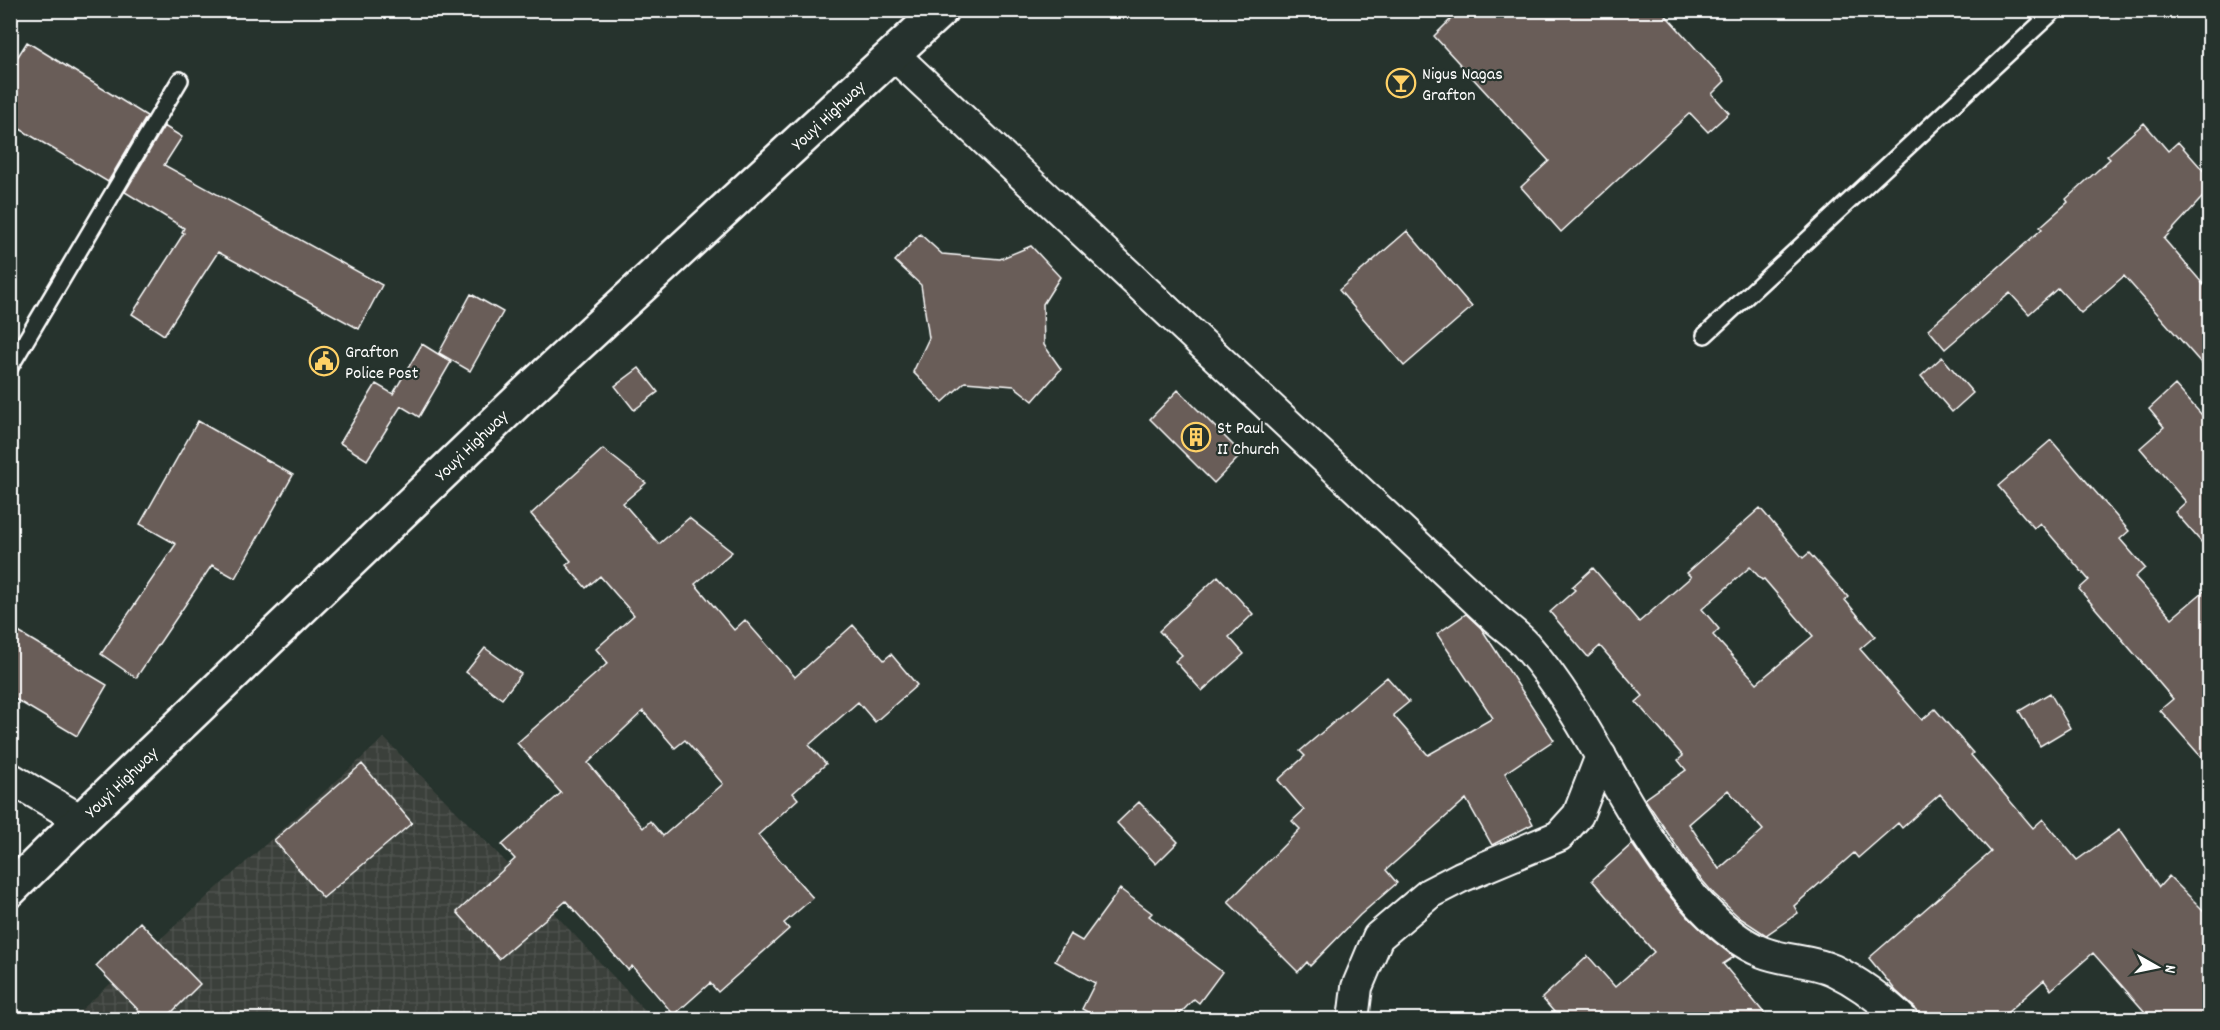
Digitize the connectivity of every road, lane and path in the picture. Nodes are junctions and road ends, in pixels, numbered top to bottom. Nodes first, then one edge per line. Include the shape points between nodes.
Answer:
1 (941, 10) edge
2 (2055, 10) edge
3 (893, 54) junction
4 (180, 80) dead end
5 (1705, 336) dead end
6 (10, 367) edge
7 (1601, 756) junction
8 (10, 778) edge
9 (81, 820) junction
10 (10, 890) edge
11 (1353, 1020) edge
12 (1903, 1020) edge

1 - 3 main road, Youyi Highway
2 - 5 lane
3 - 7 street via 1524,643 1551,676
3 - 9 main road, Youyi Highway via 527,392
4 - 6 lane
7 - 11 street via 1578,815 1559,836 1430,893 1378,937 1357,987
7 - 12 street via 1653,845 1700,905 1737,939 1762,952 1831,969 1876,994
8 - 9 street
9 - 10 main road, Youyi Highway

